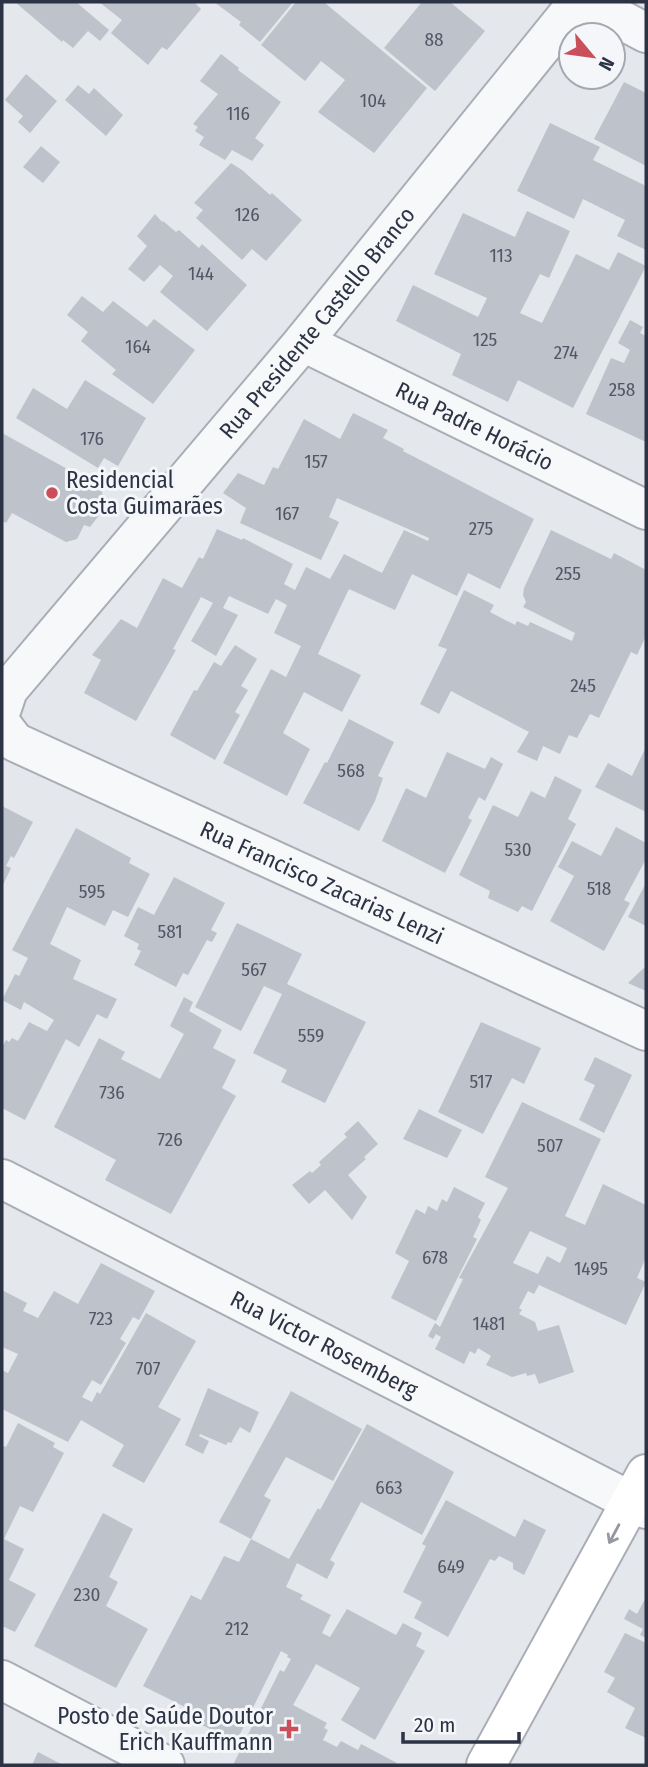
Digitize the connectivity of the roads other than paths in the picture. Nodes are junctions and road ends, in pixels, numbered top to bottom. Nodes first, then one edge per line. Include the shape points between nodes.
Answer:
1 (578, 2) edge
2 (588, 2) edge
3 (646, 33) edge
4 (303, 342) junction
5 (646, 510) edge
6 (2, 708) edge
7 (2, 725) edge
8 (646, 1031) edge
9 (2, 1179) edge
10 (641, 1495) edge
11 (2, 1680) edge
12 (165, 1765) edge
13 (486, 1765) edge

1 - 4 street, Rua Presidente Castello Branco
2 - 3 street
4 - 5 street, Rua Padre Horácio
4 - 6 street, Rua Presidente Castello Branco via 8,690
7 - 8 street, Rua Francisco Zacarias Lenzi via 15,742
9 - 10 street, Rua Victor Rosemberg
10 -> 13 main road
11 - 12 street

